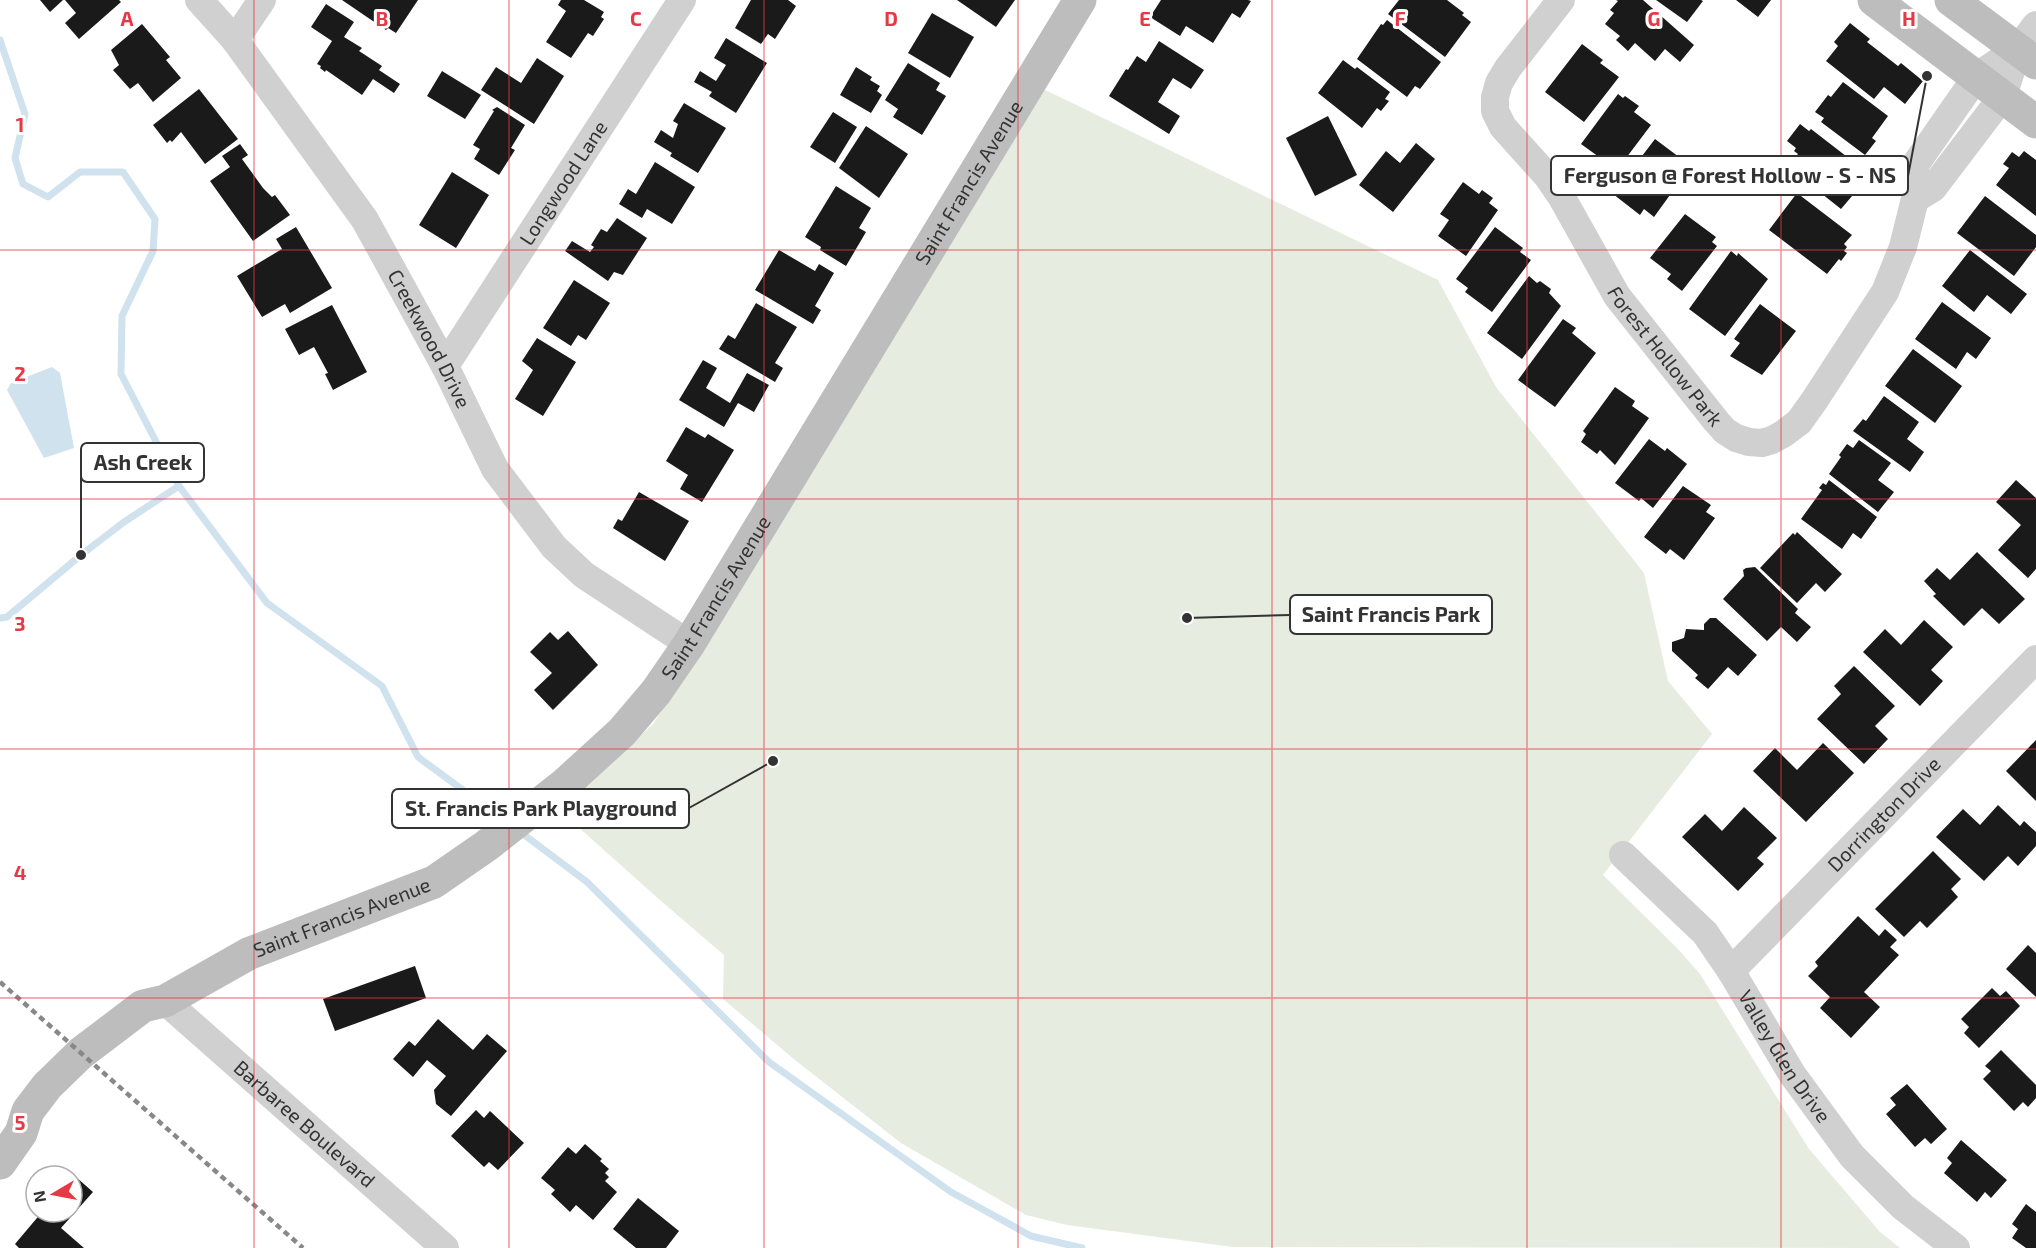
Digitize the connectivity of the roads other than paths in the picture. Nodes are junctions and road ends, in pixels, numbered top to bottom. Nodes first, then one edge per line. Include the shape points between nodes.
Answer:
1 (199, 0) edge
2 (262, 0) edge
3 (682, 0) edge
4 (1080, 0) edge
5 (1561, 0) edge
6 (1874, 0) edge
7 (1951, 0) edge
8 (235, 40) junction
9 (2030, 46) edge
10 (1977, 76) junction
11 (2003, 96) junction
12 (2036, 122) edge
13 (1915, 199) junction
14 (445, 366) junction
15 (688, 644) junction
16 (2036, 659) edge
17 (1623, 855) dead end
18 (1731, 971) junction
19 (165, 1001) junction
20 (0, 1163) edge
21 (445, 1248) edge
22 (1956, 1248) edge

1 - 8 street, Creekwood Drive
2 - 8 street
3 - 14 street, Longwood Lane
4 - 15 street, Saint Francis Avenue
5 - 13 street, Forest Hollow Park via 1499,82 1495,111 1503,127 1561,196 1617,296 1716,421 1736,438 1772,441 1799,422 1885,292 1904,247
6 - 10 street
7 - 9 street
8 - 14 street, Creekwood Drive via 365,220
9 - 10 street, Forest Hollow Park
9 - 11 street
10 - 11 street
10 - 13 street, Forest Hollow Park via 1915,165
11 - 12 street
11 - 13 street via 1933,188
14 - 15 street, Creekwood Drive via 495,469 554,547 584,575
15 - 19 street, Saint Francis Avenue via 656,692 622,732 565,784 434,882 248,954
16 - 18 street, Dorrington Drive
17 - 18 street, Valley Glen Drive via 1705,933
18 - 22 street, Valley Glen Drive via 1792,1074 1852,1156 1903,1207
19 - 20 street, Saint Francis Avenue via 143,1006 81,1053 47,1086 28,1110 21,1133
19 - 21 street, Barbaree Boulevard

